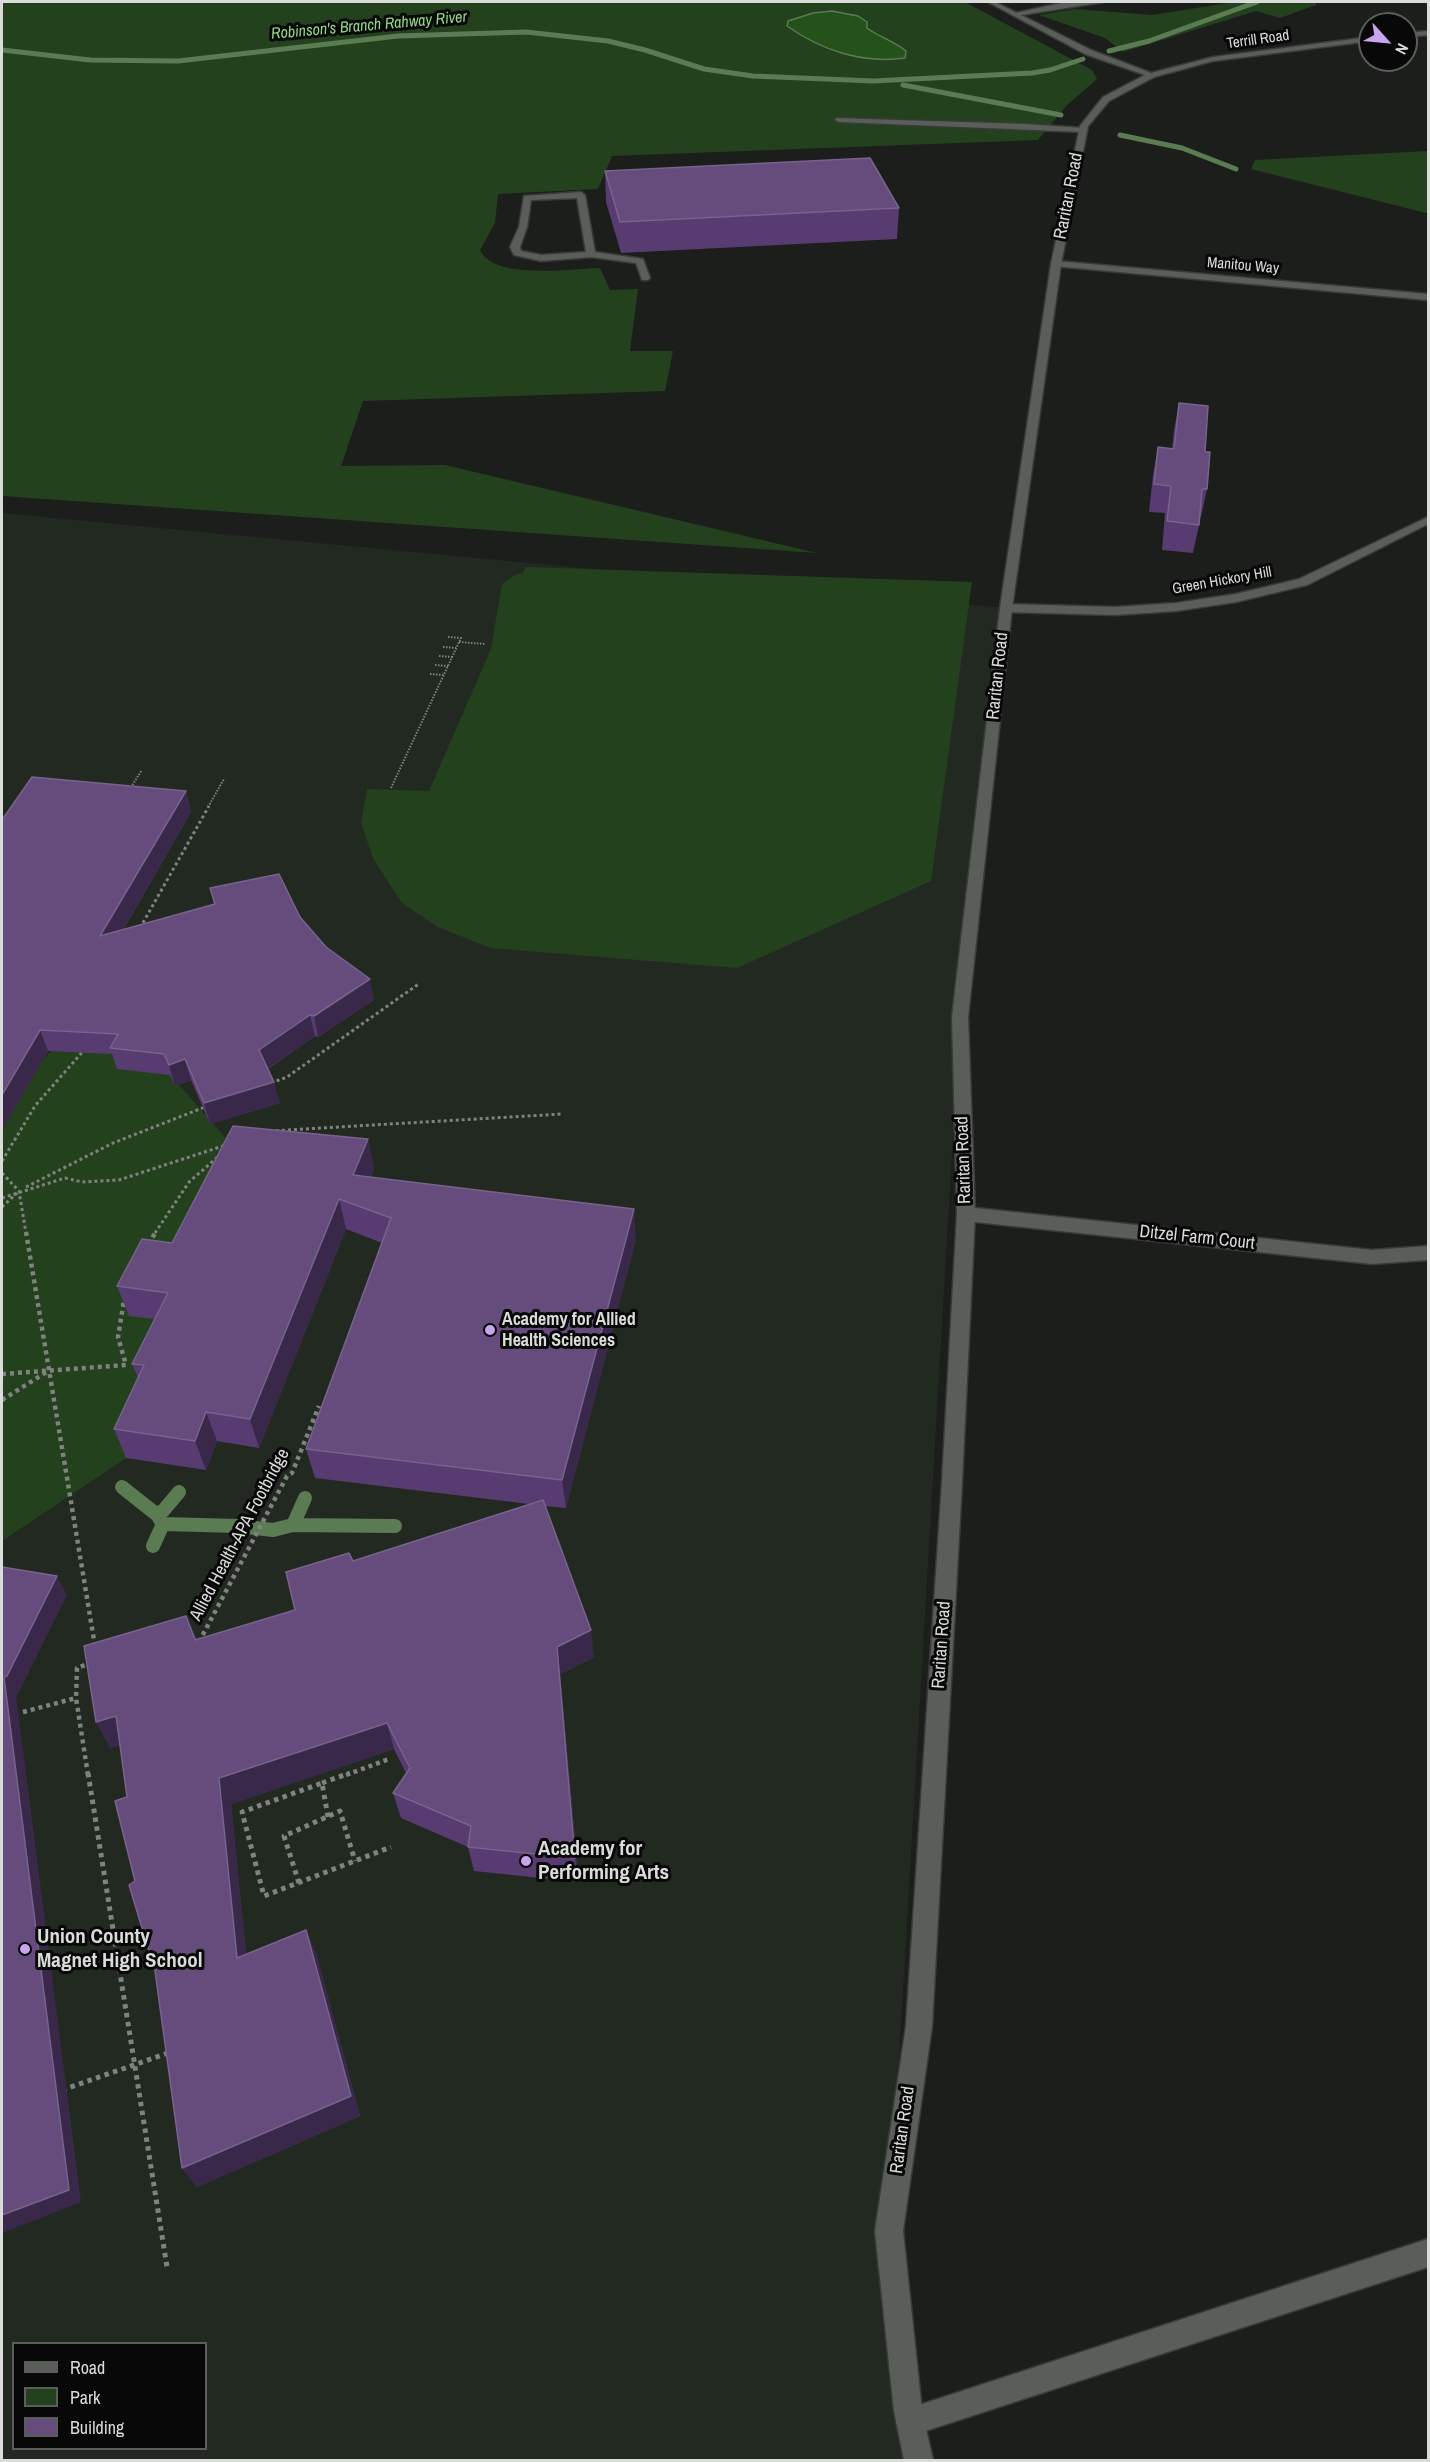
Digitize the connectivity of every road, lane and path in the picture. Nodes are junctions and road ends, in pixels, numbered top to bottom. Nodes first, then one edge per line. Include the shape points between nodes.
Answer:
1 (991, 2) edge
2 (1101, 2) edge
3 (1015, 14) junction
4 (1358, 41) edge
5 (1151, 75) junction
6 (839, 120) dead end
7 (1083, 130) junction
8 (591, 254) junction
9 (1056, 264) junction
10 (645, 278) dead end
11 (1428, 297) edge
12 (1428, 520) edge
13 (1006, 608) junction
14 (448, 637) dead end
15 (459, 642) junction
16 (485, 644) dead end
17 (443, 647) dead end
18 (456, 648) junction
19 (439, 656) dead end
20 (452, 657) junction
21 (435, 665) dead end
22 (448, 666) junction
23 (430, 674) dead end
24 (444, 675) junction
25 (142, 770) dead end
26 (224, 779) dead end
27 (391, 788) dead end
28 (125, 797) edge
29 (136, 935) edge
30 (420, 983) dead end
31 (87, 1044) edge
32 (270, 1083) edge
33 (214, 1104) edge
34 (562, 1114) dead end
35 (264, 1133) edge
36 (2, 1161) edge
37 (2, 1173) edge
38 (19, 1191) junction
39 (2, 1198) edge
40 (2, 1207) edge
41 (966, 1214) junction
42 (143, 1252) edge
43 (1428, 1253) edge
44 (126, 1291) edge
45 (49, 1371) junction
46 (2, 1374) edge
47 (2, 1400) edge
48 (319, 1406) edge
49 (198, 1644) edge
50 (95, 1649) edge
51 (97, 1660) edge
52 (76, 1698) junction
53 (23, 1712) dead end
54 (389, 1759) edge
55 (322, 1783) junction
56 (328, 1816) junction
57 (391, 1847) dead end
58 (355, 1861) junction
59 (299, 1883) junction
60 (175, 2051) edge
61 (62, 2090) dead end
62 (1428, 2253) edge
63 (167, 2267) dead end
64 (910, 2422) junction
65 (918, 2460) edge

1 - 3 street
2 - 3 street
3 - 5 street via 1088,52
4 - 5 street, Terrill Road via 1213,59
5 - 7 street, Raritan Road via 1106,99
6 - 7 street
7 - 9 street, Raritan Road
8 - 8 street via 581,195 526,198 523,227 515,247 518,254 541,258
8 - 10 street via 640,261
9 - 11 street, Manitou Way
9 - 13 street, Raritan Road
12 - 13 street, Green Hickory Hill via 1303,582 1236,598 1115,611
13 - 41 street, Raritan Road via 960,1017
14 - 15 path via 461,638
15 - 16 path
15 - 18 path
17 - 18 path
18 - 20 path
19 - 20 path
20 - 22 path
21 - 22 path
22 - 24 path
23 - 24 path
24 - 27 path
25 - 28 path
26 - 29 path
30 - 32 path via 287,1077
31 - 36 path via 35,1106
33 - 38 path via 113,1143
34 - 35 path via 274,1129
37 - 38 path
38 - 39 path
38 - 40 path
38 - 42 path via 65,1178 82,1182 119,1180 233,1143 189,1182
38 - 45 path
41 - 43 street, Ditzel Farm Court via 1372,1257
41 - 64 street, Raritan Road via 919,2026 889,2231
44 - 45 path via 118,1337 126,1365
45 - 46 path
45 - 47 path
45 - 50 path
48 - 49 path, Allied Health-APA Footbridge via 292,1473
51 - 52 path via 77,1668
52 - 53 path
52 - 63 path
54 - 55 path
55 - 56 path
55 - 59 path via 242,1812 264,1896
56 - 58 path via 340,1811
56 - 59 path via 284,1836
57 - 58 path
58 - 59 path
60 - 61 path, bridge
62 - 64 street
64 - 65 street, Raritan Road

